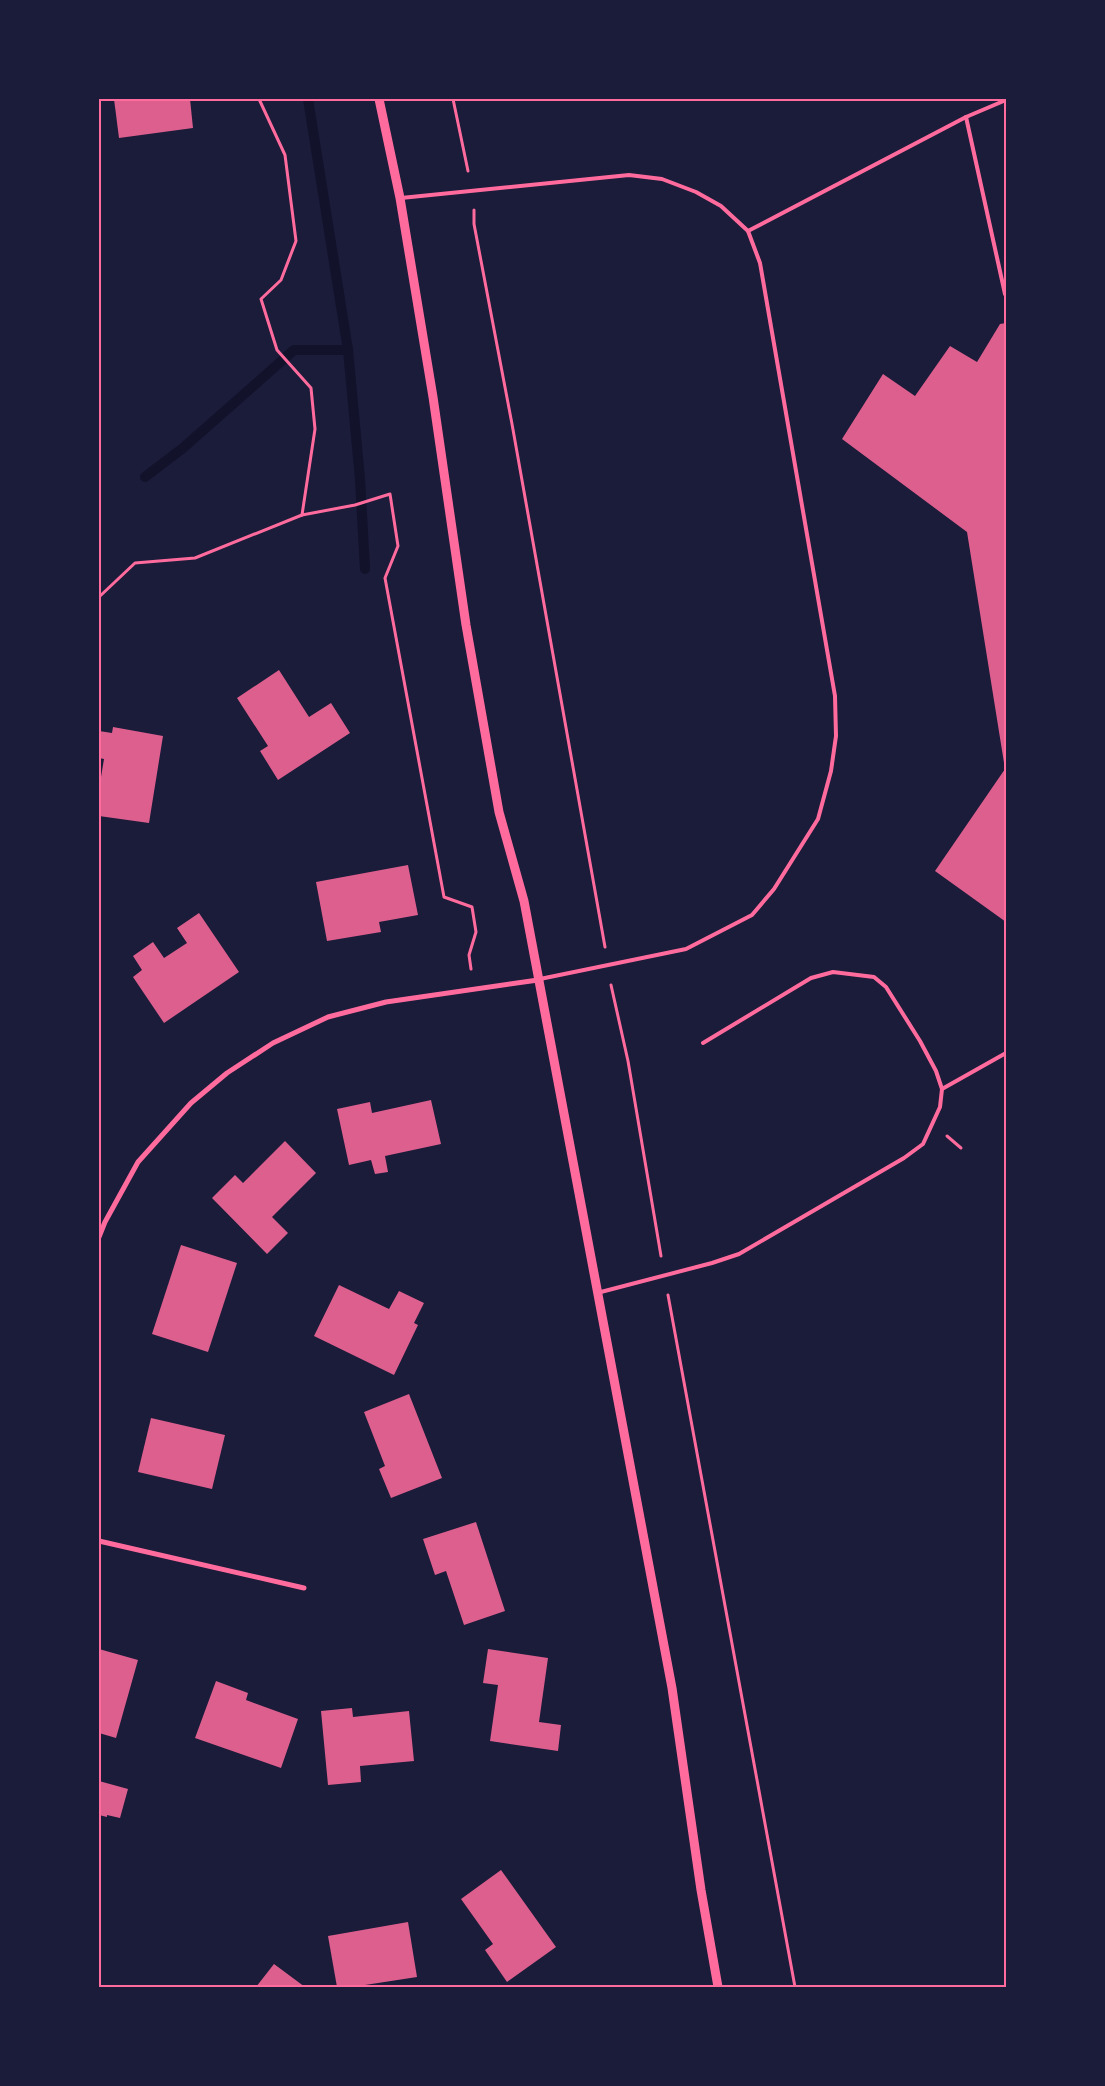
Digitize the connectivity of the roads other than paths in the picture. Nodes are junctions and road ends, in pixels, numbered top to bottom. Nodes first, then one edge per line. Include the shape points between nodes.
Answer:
1 (379, 99) edge
2 (1006, 100) edge
3 (966, 118) junction
4 (400, 198) junction
5 (748, 231) junction
6 (1005, 294) dead end
7 (538, 980) junction
8 (704, 1043) dead end
9 (1006, 1053) edge
10 (942, 1089) junction
11 (99, 1219) edge
12 (105, 1222) junction
13 (99, 1237) edge
14 (597, 1293) junction
15 (99, 1541) edge
16 (304, 1588) dead end
17 (718, 1987) edge

1 - 4 street
2 - 3 lane
3 - 5 lane
3 - 6 lane
4 - 5 lane via 629,175 662,179 696,192 721,206
4 - 7 street via 466,625 500,812 524,901
5 - 7 lane via 760,263 835,696 836,736 831,772 818,819 752,916 686,950
7 - 12 street via 386,1002 311,1024 273,1043 227,1073 191,1103 138,1162
7 - 14 street
8 - 10 lane via 811,978 833,972 874,977 886,987 926,1051
9 - 10 lane
10 - 14 lane via 940,1107 923,1144 904,1158 739,1254
11 - 12 street
12 - 13 street
14 - 17 street via 672,1688 700,1890
15 - 16 street

